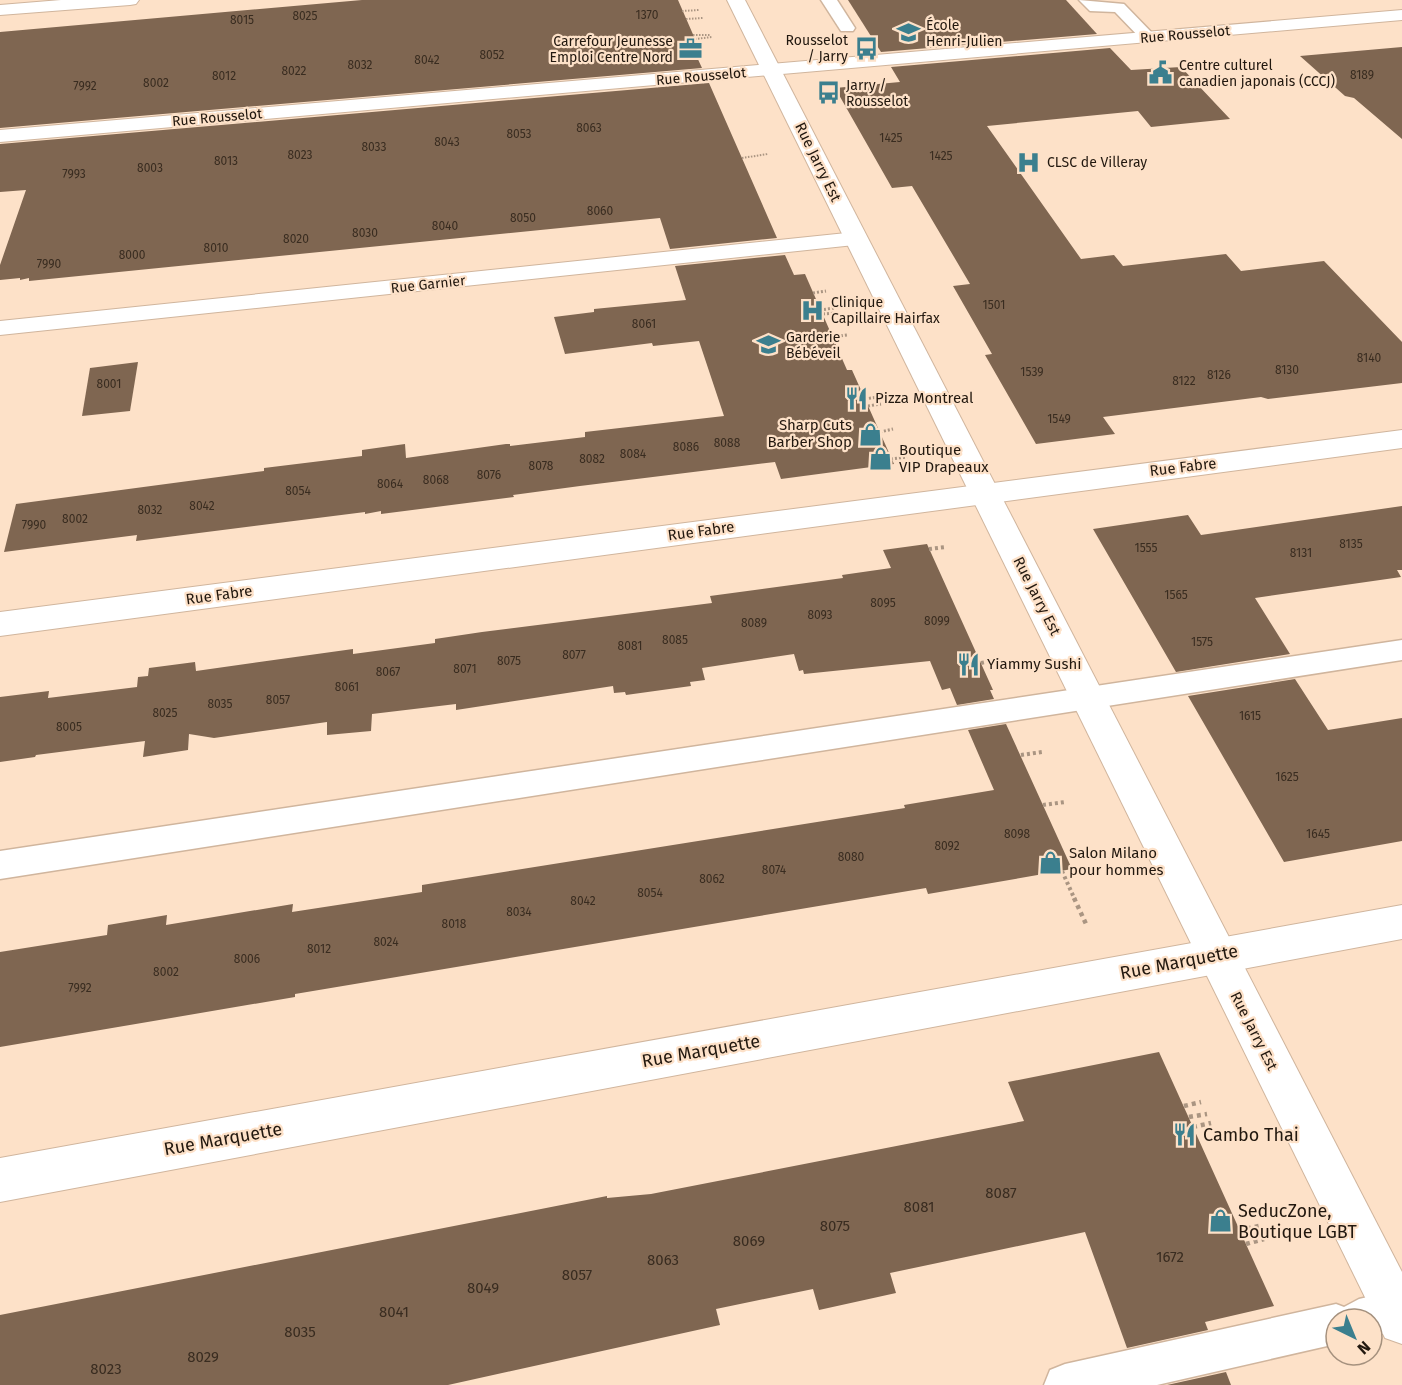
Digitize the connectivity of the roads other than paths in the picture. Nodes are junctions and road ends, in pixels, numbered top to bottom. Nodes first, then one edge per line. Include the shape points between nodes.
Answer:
1 (130, 0) edge
2 (736, 0) edge
3 (829, 0) edge
4 (1087, 0) edge
5 (0, 10) edge
6 (1402, 15) edge
7 (847, 28) dead end
8 (1148, 38) junction
9 (772, 70) junction
10 (0, 136) edge
11 (856, 240) junction
12 (0, 328) edge
13 (1402, 439) edge
14 (984, 493) junction
15 (0, 624) edge
16 (1402, 650) edge
17 (1089, 698) junction
18 (0, 865) edge
19 (1402, 922) edge
20 (1215, 955) junction
21 (0, 1180) edge
22 (1400, 1313) edge
23 (1384, 1315) edge
24 (1324, 1327) edge
25 (1065, 1385) edge

1 - 5 street
2 - 9 street, Rue Jarry Est
3 - 7 lane
4 - 8 lane via 1095,8 1119,7
6 - 8 street, Rue Rousselot
8 - 9 street, Rue Rousselot
9 - 10 street, Rue Rousselot
9 - 11 street, Rue Jarry Est
11 - 12 street, Rue Garnier
11 - 14 street, Rue Jarry Est
13 - 14 street, Rue Fabre
14 - 15 street, Rue Fabre
14 - 17 street, Rue Jarry Est
16 - 17 lane
17 - 18 lane
17 - 20 street, Rue Jarry Est
19 - 20 street, Rue Marquette
20 - 21 street, Rue Marquette
20 - 22 street, Rue Jarry Est
22 - 23 lane
24 - 25 lane

